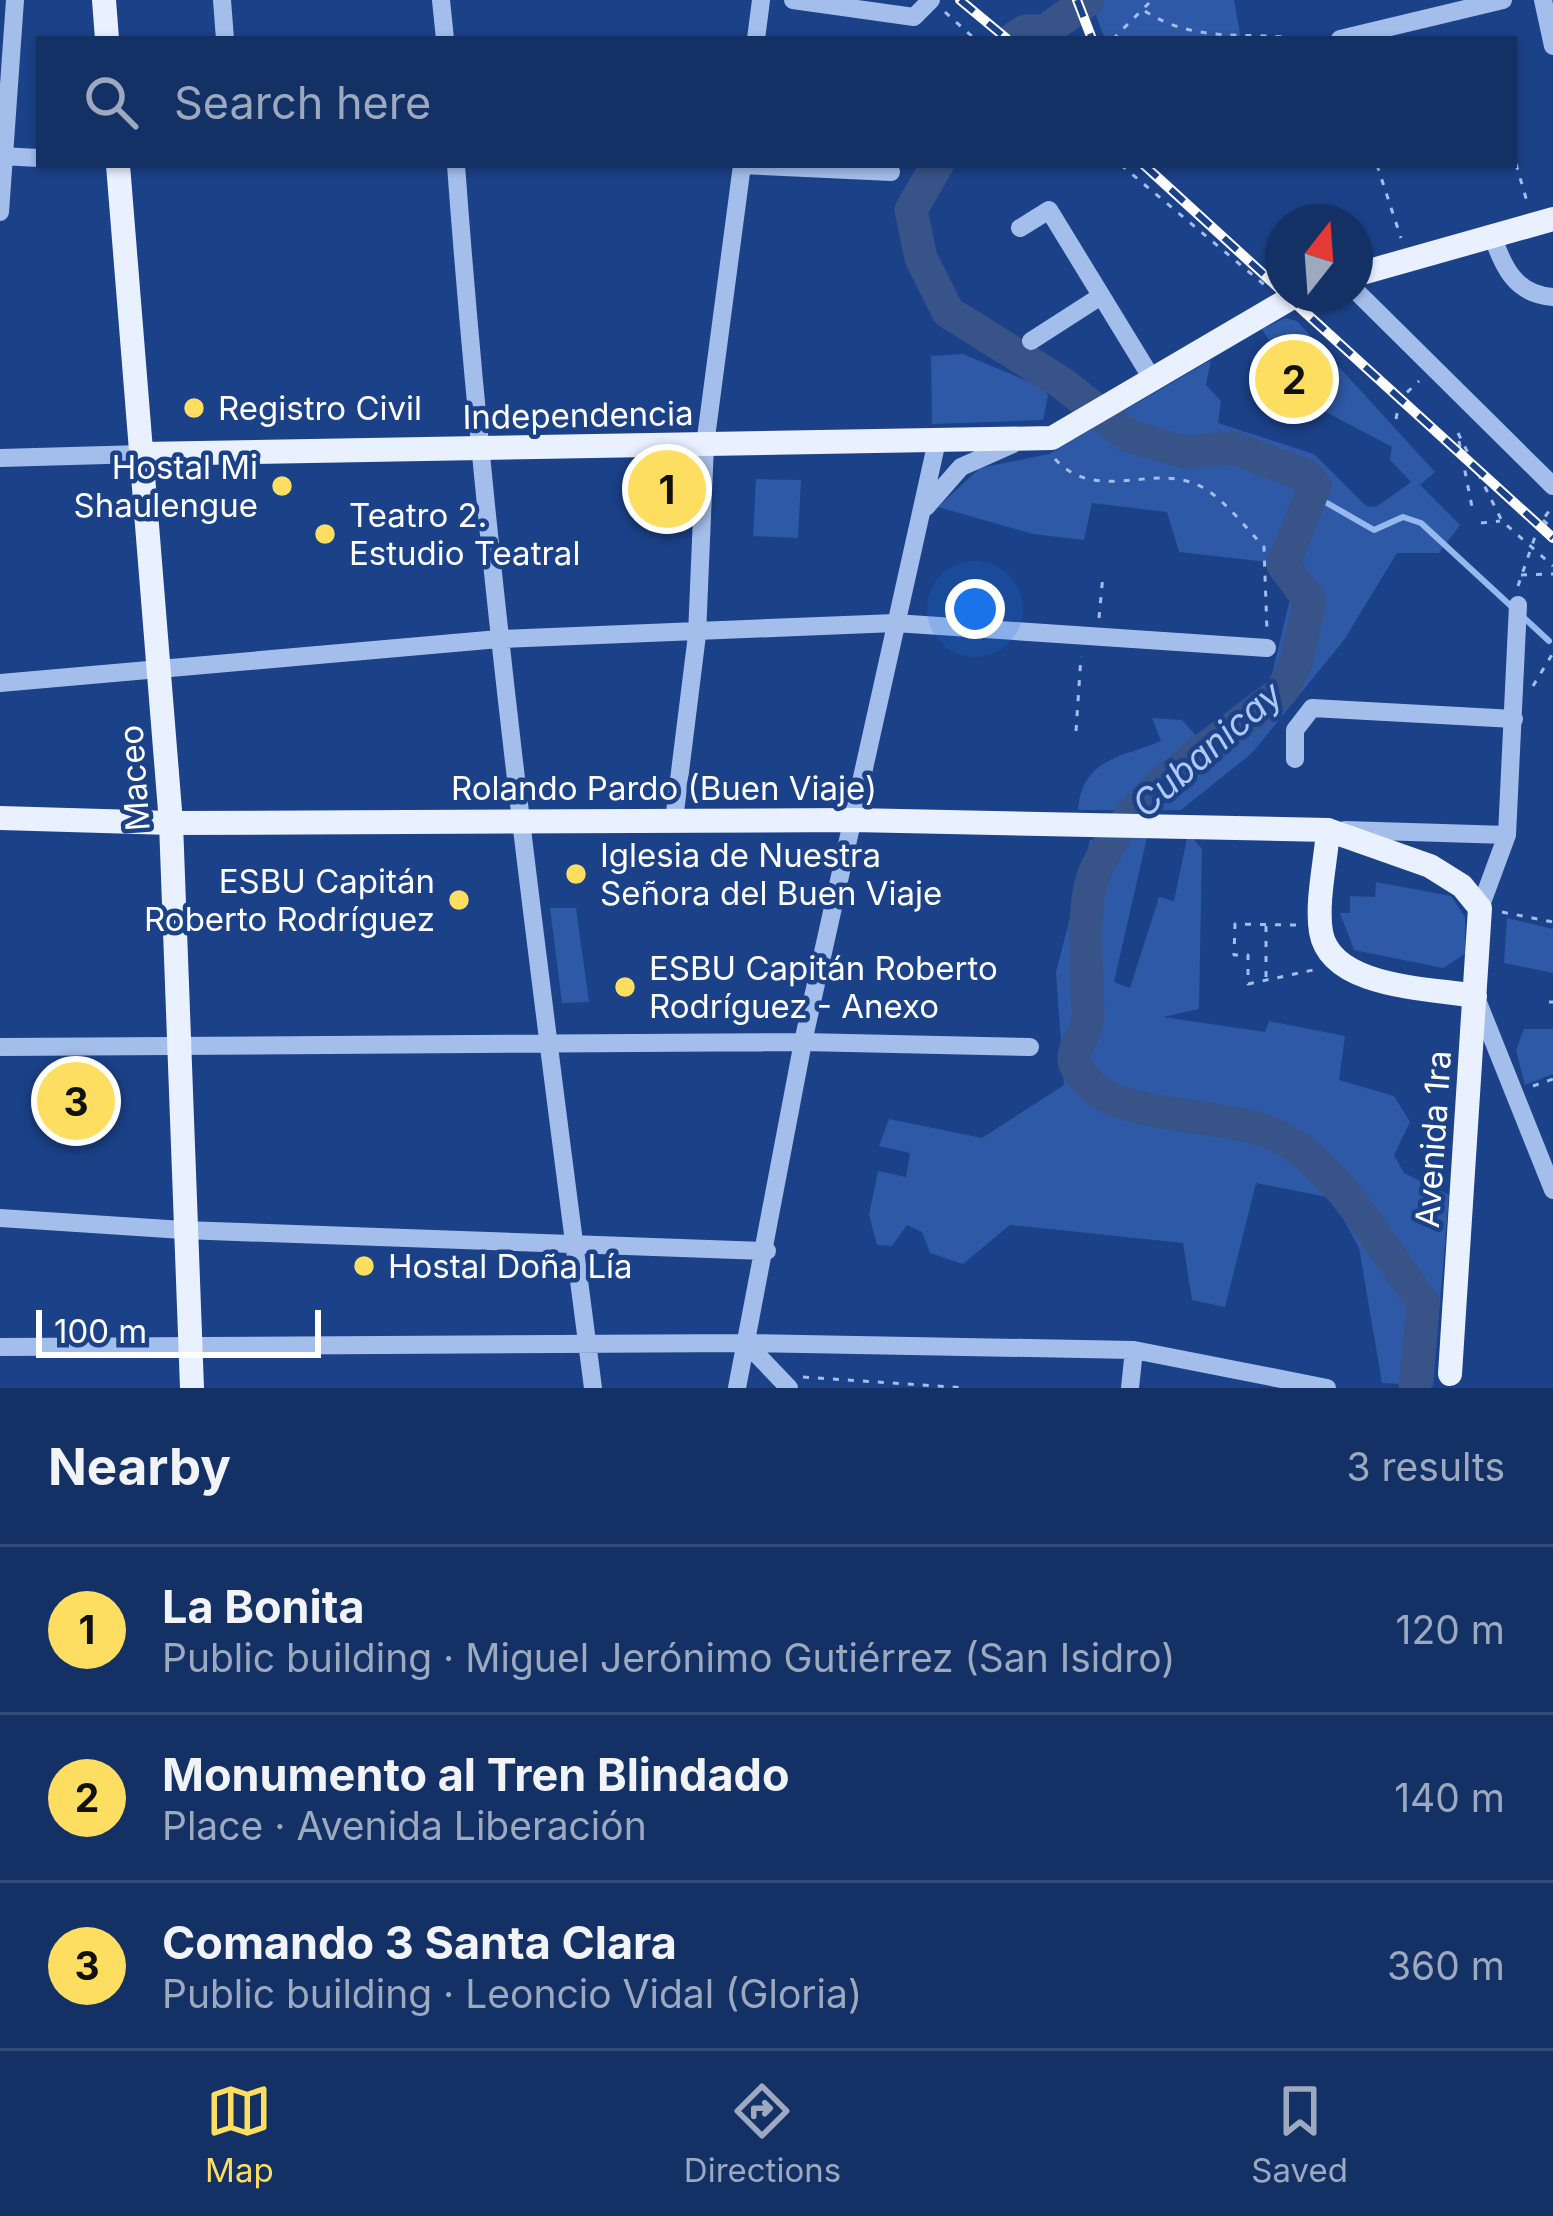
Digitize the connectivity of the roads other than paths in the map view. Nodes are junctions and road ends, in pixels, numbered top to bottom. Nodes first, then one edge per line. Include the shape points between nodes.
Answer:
1 (15, 0) edge
2 (104, 0) edge
3 (222, 0) edge
4 (441, 0) edge
5 (761, 0) edge
6 (793, 0) edge
7 (932, 0) edge
8 (1503, 0) edge
9 (1543, 0) edge
10 (107, 36) edge
11 (225, 36) edge
12 (445, 36) edge
13 (756, 36) edge
14 (1353, 36) edge
15 (1553, 46) edge
16 (2, 156) edge
17 (36, 158) edge
18 (118, 168) edge
19 (456, 168) edge
20 (742, 168) edge
21 (806, 168) edge
22 (891, 172) dead end
23 (0, 212) edge
24 (1543, 222) edge
25 (1020, 228) dead end
26 (1492, 235) junction
27 (1373, 268) edge
28 (1101, 296) junction
29 (1553, 297) edge
30 (1373, 308) edge
31 (1265, 311) edge
32 (1031, 341) dead end
33 (1139, 384) junction
34 (937, 441) junction
35 (1016, 442) junction
36 (705, 445) junction
37 (477, 451) junction
38 (142, 454) junction
39 (0, 458) edge
40 (1553, 486) edge
41 (923, 511) junction
42 (1517, 608) road end
43 (895, 623) junction
44 (697, 634) junction
45 (499, 639) junction
46 (1268, 648) road end
47 (159, 668) junction
48 (0, 683) edge
49 (1514, 719) junction
50 (1294, 759) dead end
51 (0, 818) edge
52 (674, 820) junction
53 (853, 820) junction
54 (520, 822) junction
55 (171, 823) junction
56 (1328, 830) junction
57 (1507, 835) junction
58 (1480, 908) junction
59 (1475, 996) junction
60 (803, 1042) junction
61 (546, 1044) junction
62 (0, 1047) edge
63 (181, 1047) junction
64 (1030, 1047) dead end
65 (1553, 1190) edge
66 (0, 1218) edge
67 (183, 1231) junction
68 (572, 1242) junction
69 (767, 1251) junction
70 (746, 1343) junction
71 (587, 1344) junction
72 (0, 1347) edge
73 (1134, 1349) junction
74 (188, 1350) junction
75 (1450, 1383) edge
76 (780, 1384) edge
77 (192, 1388) edge
78 (593, 1388) edge
79 (736, 1388) edge
80 (1130, 1388) edge
81 (1316, 1388) edge
82 (1327, 1388) edge

1 - 16 street
2 - 10 main road
3 - 11 street
4 - 12 street
5 - 13 street
6 - 7 street via 914,17
8 - 14 street
9 - 15 street
16 - 17 street
16 - 23 street
18 - 38 main road, Maceo
19 - 37 street
20 - 36 street
21 - 22 street
24 - 26 main road
25 - 28 street via 1049,210
26 - 27 main road
26 - 29 street via 1521,288
28 - 32 street
28 - 33 street
30 - 40 street
31 - 33 main road, Independencia
33 - 35 main road, Independencia via 1052,439
34 - 35 main road, Independencia
34 - 36 main road, Independencia
34 - 41 street
35 - 41 street via 961,467
36 - 37 main road, Independencia
36 - 44 street
37 - 38 main road, Independencia
37 - 45 street
38 - 39 street
38 - 47 main road, Maceo
41 - 43 street
42 - 49 street
43 - 44 street
43 - 46 street
43 - 53 street
44 - 45 street
44 - 52 street
45 - 47 street
45 - 54 street
47 - 48 street
47 - 55 main road, Maceo
49 - 50 street via 1312,708 1295,730
49 - 57 street
51 - 55 main road, Rolando Pardo (Buen Viaje)
52 - 53 main road, Rolando Pardo (Buen Viaje)
52 - 54 main road, Rolando Pardo (Buen Viaje)
53 - 56 main road, Rolando Pardo (Buen Viaje)
53 - 60 street
54 - 55 main road, Rolando Pardo (Buen Viaje)
54 - 61 street
55 - 63 main road, Maceo
56 - 57 street
56 - 58 main road, Rolando Pardo (Buen Viaje) via 1430,866
56 - 59 main road via 1322,925 1338,961 1361,976
57 - 58 street
58 - 59 main road, Avenida 1ra
59 - 65 street
59 - 75 main road, Avenida 1ra
60 - 61 street
60 - 64 street
60 - 69 street
61 - 63 street
61 - 68 street
62 - 63 street
63 - 67 main road, Maceo
66 - 67 street
67 - 68 street
67 - 74 main road, Maceo
68 - 69 street
68 - 71 street
69 - 70 street
70 - 71 street
70 - 73 street
70 - 76 street
70 - 79 street
71 - 74 street
71 - 78 street
72 - 74 street
73 - 80 street
73 - 81 street
74 - 77 main road, Maceo
81 - 82 street

